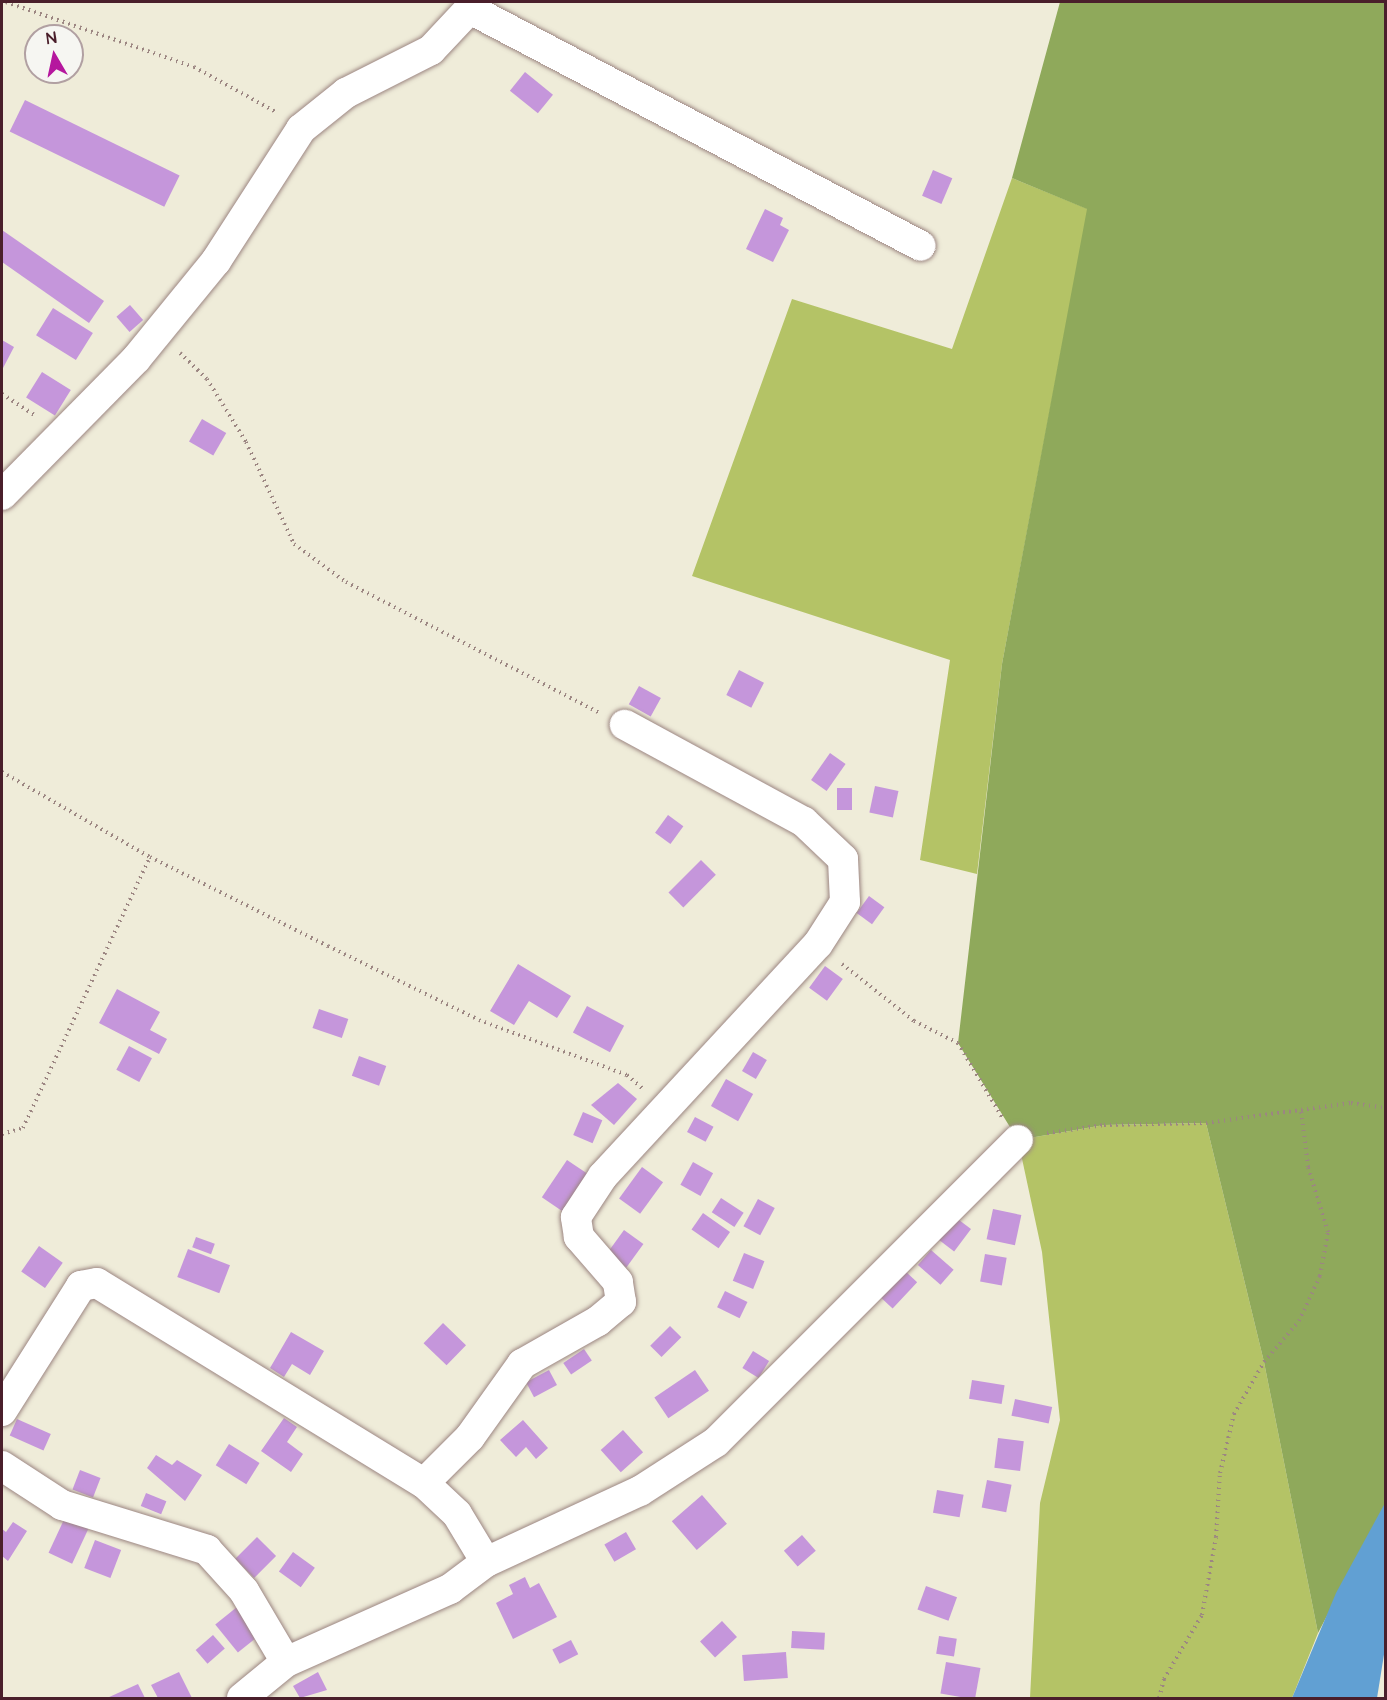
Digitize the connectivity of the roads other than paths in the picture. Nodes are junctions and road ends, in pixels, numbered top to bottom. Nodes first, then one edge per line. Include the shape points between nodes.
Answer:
1 (473, 5) edge
2 (921, 246) dead end
3 (2, 495) edge
4 (625, 726) road end
5 (1018, 1140) road end
6 (2, 1411) edge
7 (2, 1466) edge
8 (424, 1483) junction
9 (486, 1562) junction
10 (286, 1662) junction
11 (242, 1698) edge

1 - 2 street
1 - 3 street via 431,50 346,93 301,129 216,261 158,331
4 - 8 street via 804,822 843,859 845,902 818,944 603,1176 576,1217 579,1237 618,1282 621,1302 598,1321 522,1364 470,1437
5 - 9 street via 716,1442 640,1491
6 - 8 street via 81,1286 97,1283
7 - 10 street via 62,1505 207,1550 244,1591
8 - 9 street via 457,1514
9 - 10 street via 450,1589
10 - 11 street

